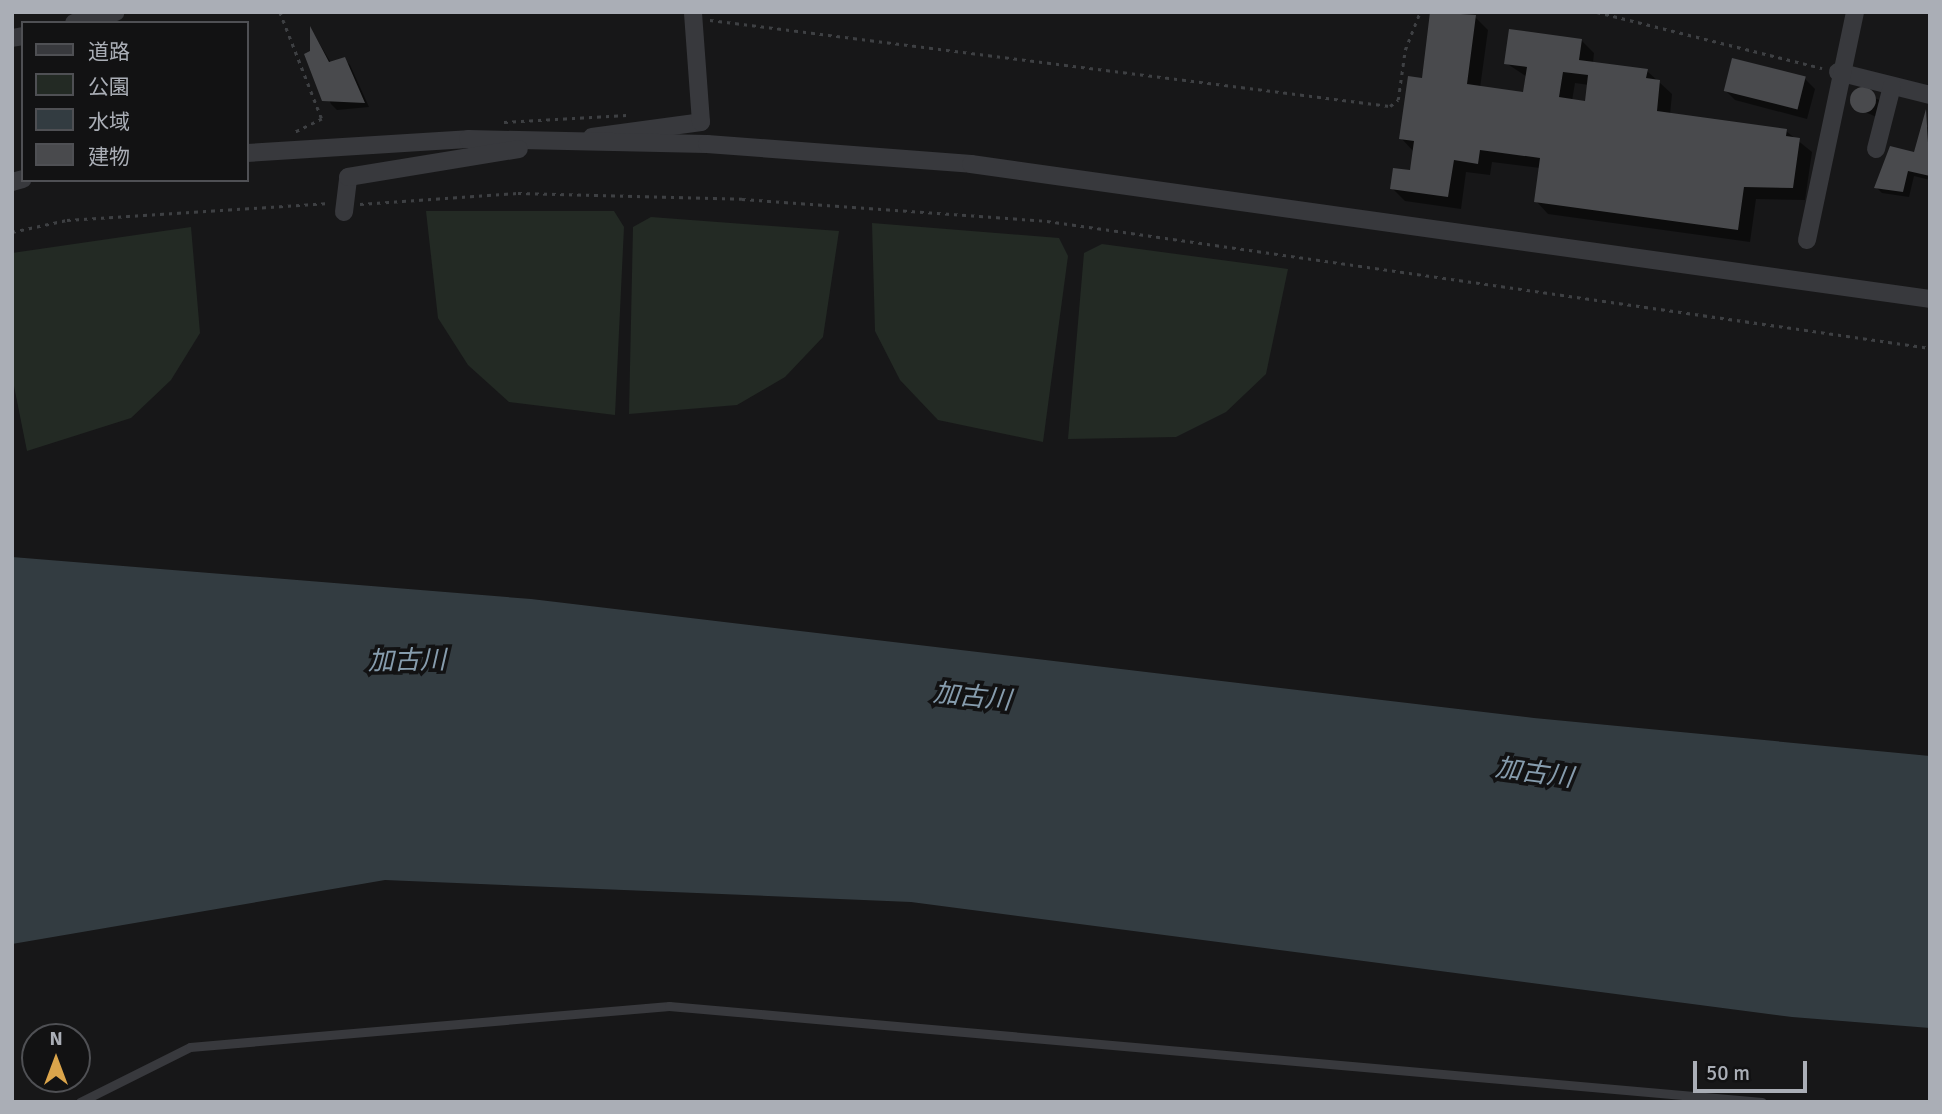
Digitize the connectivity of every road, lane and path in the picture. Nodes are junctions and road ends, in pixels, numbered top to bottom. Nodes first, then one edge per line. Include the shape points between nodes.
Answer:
1 (116, 12) edge
2 (280, 12) edge
3 (1420, 12) edge
4 (1597, 12) edge
5 (1855, 12) edge
6 (693, 15) edge
7 (82, 21) edge
8 (1839, 72) junction
9 (1892, 86) junction
10 (1930, 95) edge
11 (637, 115) dead end
12 (497, 122) dead end
13 (286, 136) dead end
14 (570, 143) junction
15 (1876, 149) dead end
16 (248, 153) edge
17 (344, 208) junction
18 (12, 232) edge
19 (1807, 240) dead end
20 (1930, 299) edge
21 (1930, 348) edge
22 (79, 1102) edge
23 (1762, 1102) edge

1 - 7 street
2 - 13 path via 322,119
3 - 6 path via 1405,50 1398,100 1390,106
4 - 8 path
5 - 8 street
6 - 14 street via 701,122 612,131
8 - 9 street
8 - 19 street
9 - 10 street
9 - 15 street
11 - 12 path
14 - 16 street via 468,139
14 - 17 street via 348,177
14 - 20 street via 707,144 971,164
17 - 18 path via 67,220
17 - 21 path via 610,195 1047,221
22 - 23 lane via 190,1047 668,1006

